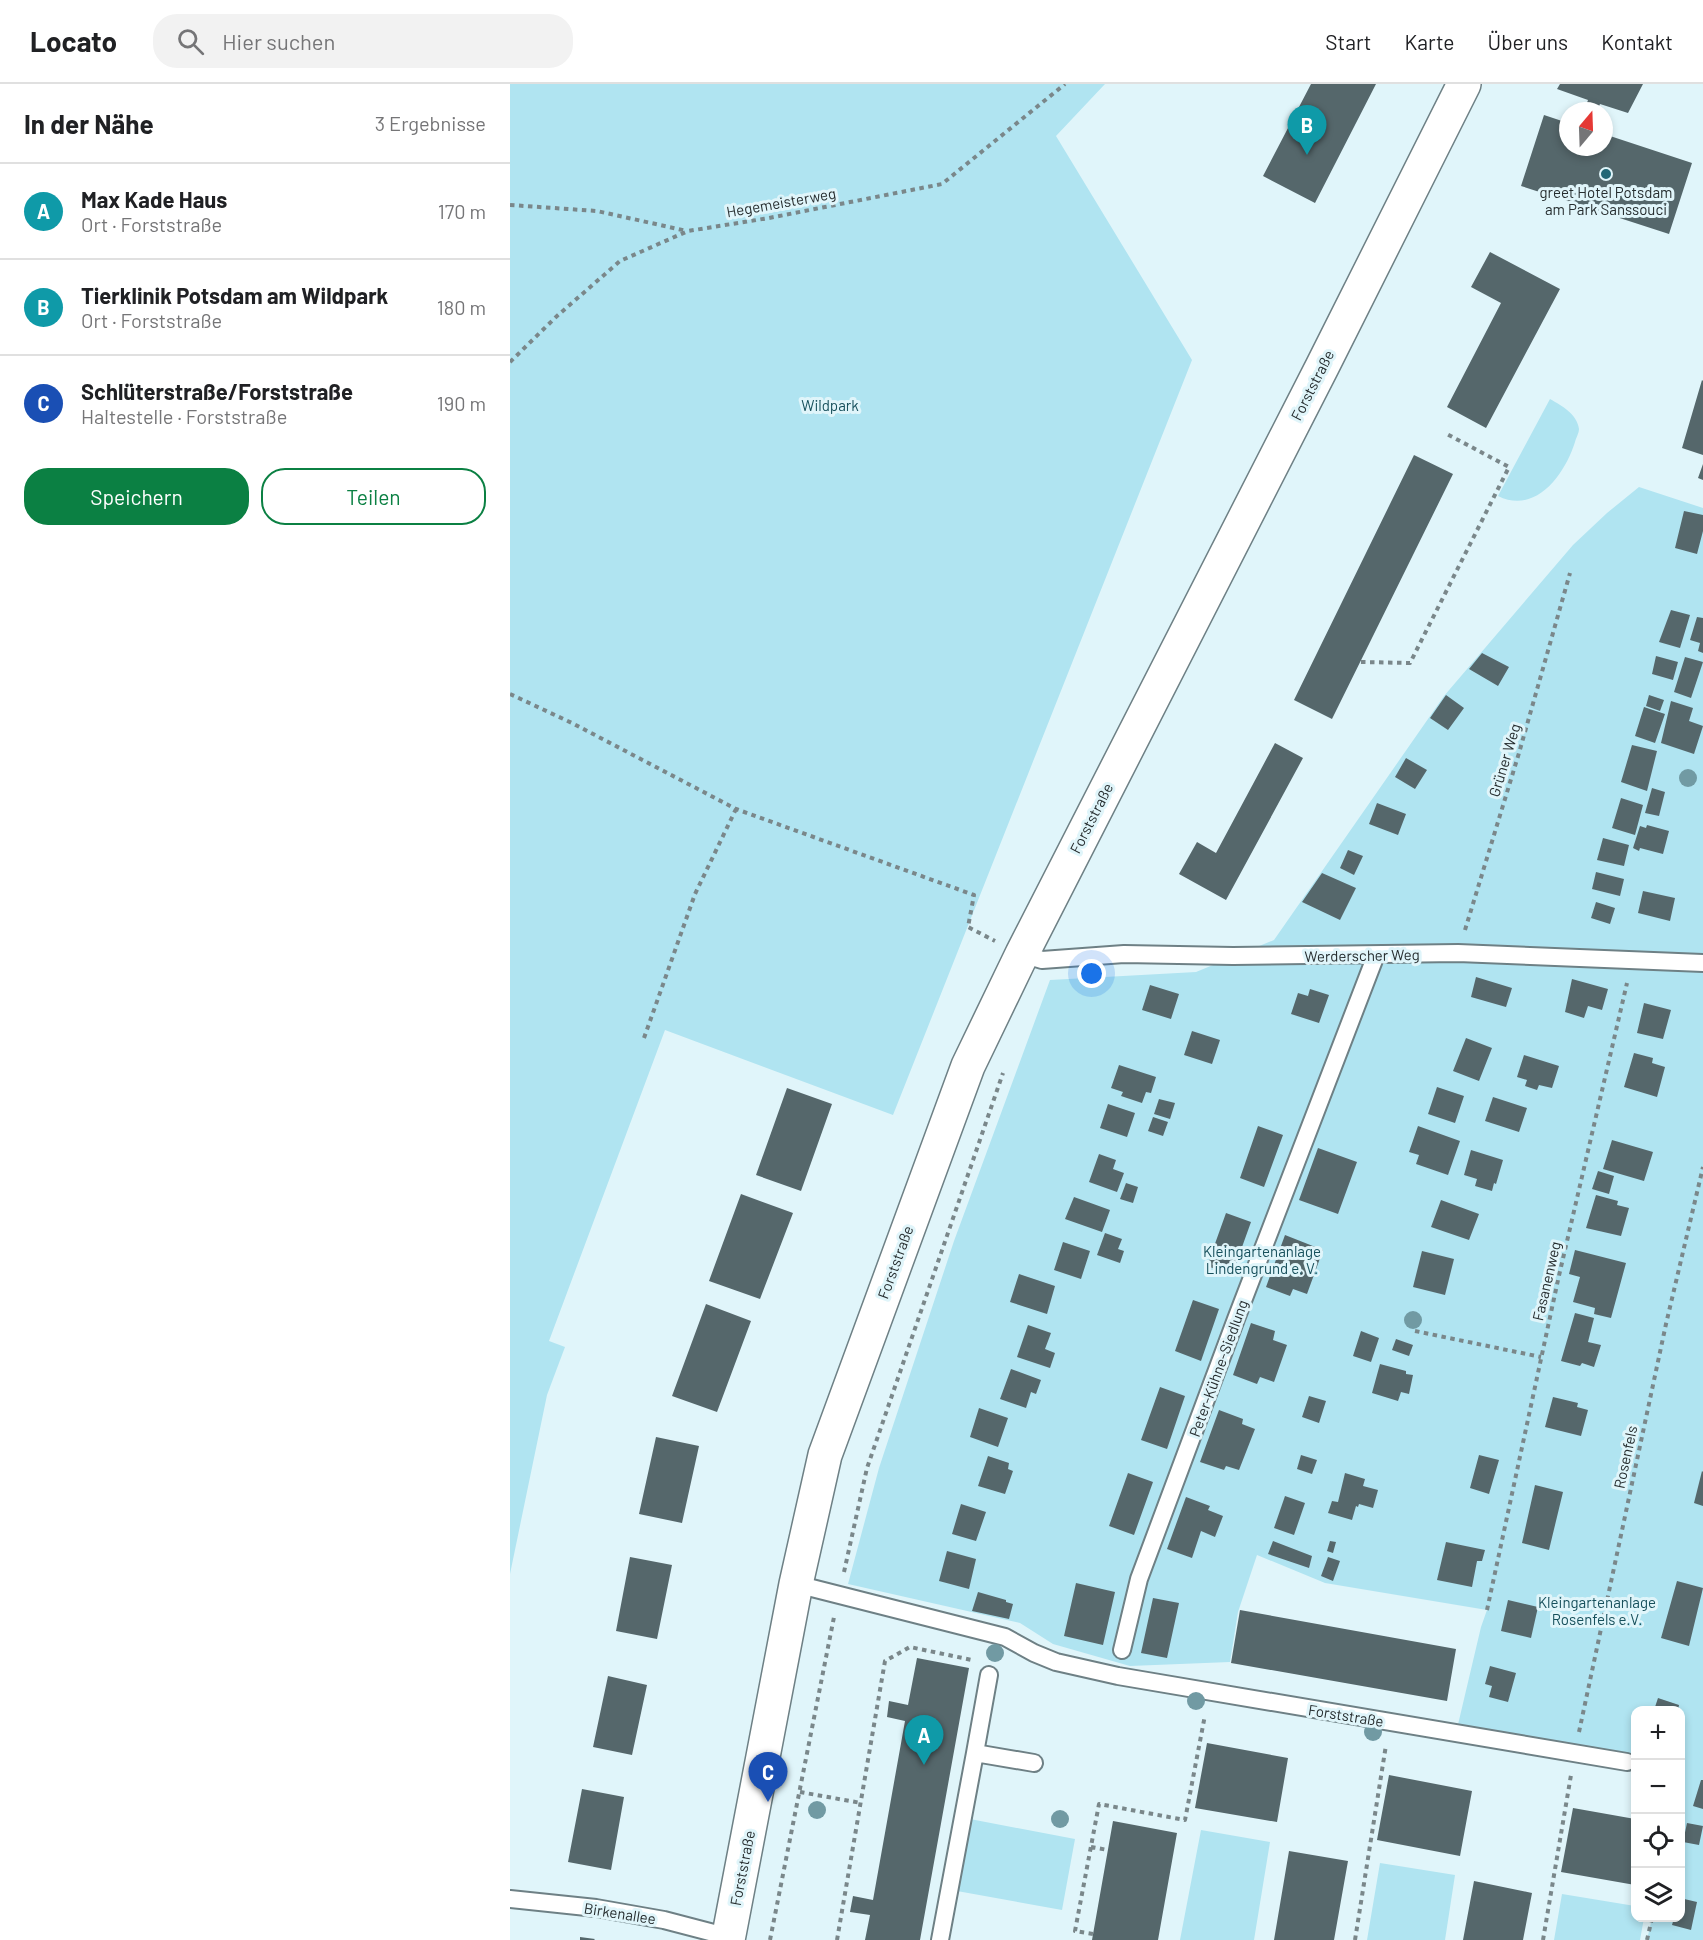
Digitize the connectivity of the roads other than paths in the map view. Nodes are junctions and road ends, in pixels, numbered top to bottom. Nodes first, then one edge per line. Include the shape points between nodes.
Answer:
1 (1464, 84) edge
2 (1022, 954) junction
3 (1376, 955) junction
4 (1703, 963) edge
5 (796, 1584) junction
6 (1120, 1663) junction
7 (989, 1675) road end
8 (975, 1753) junction
9 (1628, 1762) dead end
10 (1034, 1763) dead end
11 (510, 1899) edge
12 (728, 1939) edge
13 (940, 1940) edge

1 - 2 street, Forststraße
2 - 3 lane, Werderscher Weg via 1042,960 1124,954
2 - 5 street, Forststraße via 968,1066 825,1455
3 - 4 lane, Werderscher Weg via 1458,953
3 - 6 lane, Peter-Kühne-Siedlung via 1139,1579
5 - 6 lane, Forststraße via 1005,1637 1056,1662
5 - 12 street, Forststraße
6 - 9 lane, Forststraße via 1209,1692
7 - 8 lane
8 - 10 lane
8 - 13 lane
11 - 12 lane, Birkenallee via 664,1920

